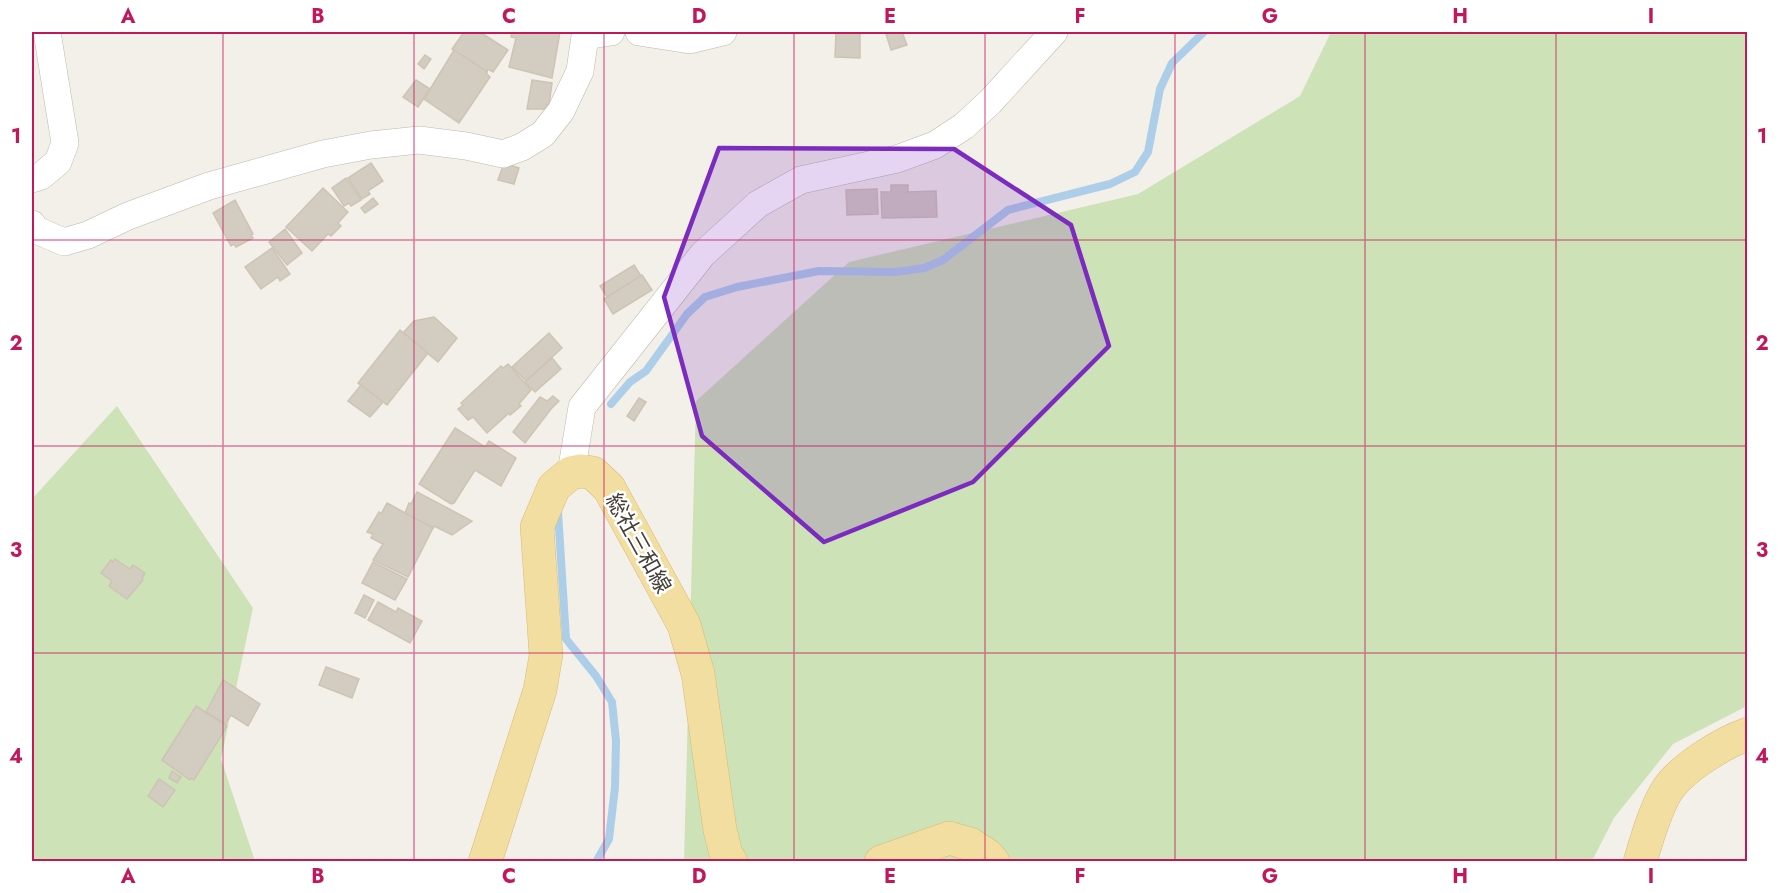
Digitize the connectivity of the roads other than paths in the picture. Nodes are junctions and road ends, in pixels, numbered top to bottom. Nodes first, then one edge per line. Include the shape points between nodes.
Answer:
1 (47, 32) edge
2 (611, 32) edge
3 (639, 32) edge
4 (723, 32) edge
5 (1054, 32) edge
6 (32, 179) edge
7 (32, 224) edge
8 (571, 473) junction
9 (1748, 734) edge
10 (485, 861) edge
11 (731, 861) edge
12 (881, 861) edge
13 (993, 861) edge
14 (1640, 861) edge

1 - 6 street via 65,143 58,162
2 - 7 street via 585,36 580,71 561,111 543,134 503,154 419,140 371,146 323,154 209,186 64,242 36,230
3 - 4 street via 690,40
5 - 8 street via 990,102 935,145 897,159 801,180 758,204 703,254 582,407
8 - 10 main road via 554,487 537,527 546,655 540,690
8 - 11 main road, 総社三和線 via 593,473 609,488 684,625 698,674 720,830
9 - 14 main road via 1696,761 1666,791
12 - 13 main road via 949,838 970,844

